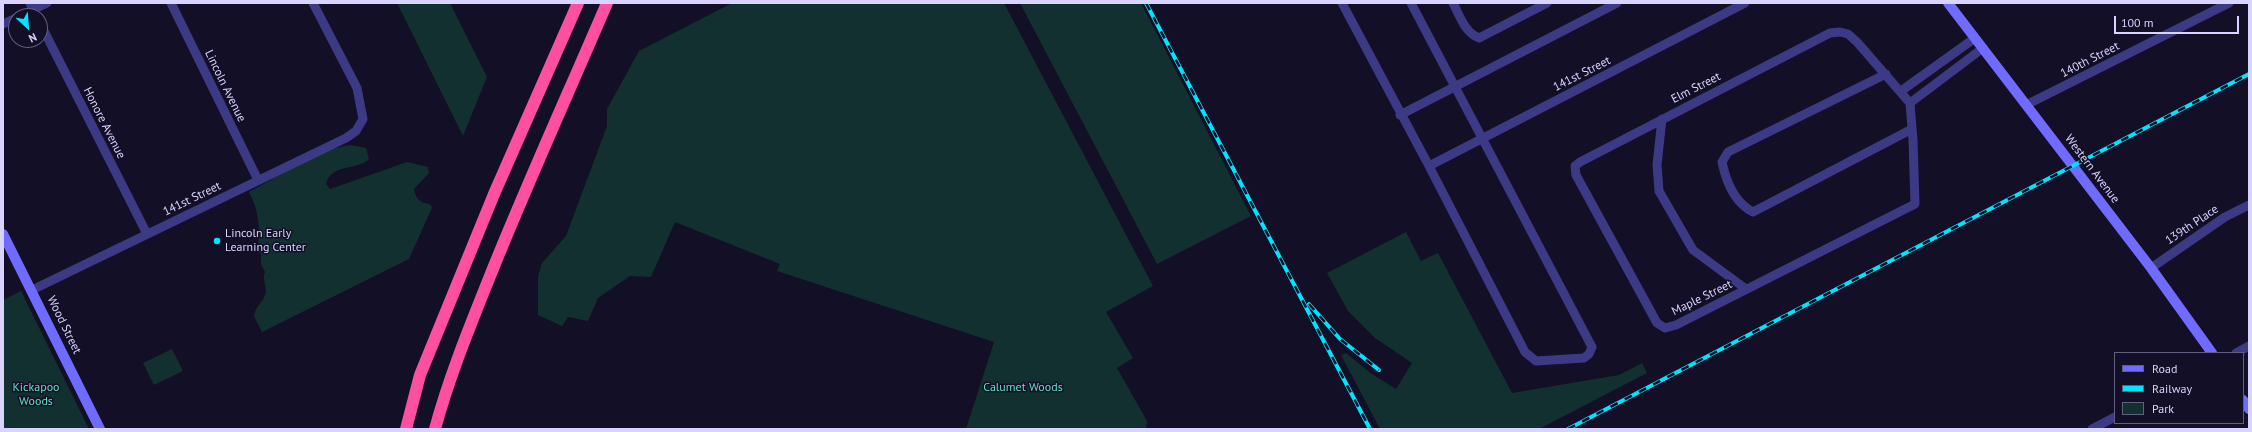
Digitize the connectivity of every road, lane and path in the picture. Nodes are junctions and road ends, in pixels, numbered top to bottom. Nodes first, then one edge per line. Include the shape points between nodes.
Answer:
1 (47, 3) edge
2 (171, 3) edge
3 (313, 3) edge
4 (578, 3) edge
5 (607, 3) edge
6 (1342, 3) edge
7 (1411, 3) edge
8 (1453, 3) edge
9 (1547, 3) edge
10 (1617, 3) edge
11 (1745, 3) edge
12 (2229, 3) edge
13 (1952, 4) edge
14 (37, 8) edge
15 (1975, 38) junction
16 (48, 39) edge
17 (1983, 48) junction
18 (1886, 74) junction
19 (1455, 88) junction
20 (1901, 91) junction
21 (1910, 103) junction
22 (2026, 105) junction
23 (1400, 115) junction
24 (1662, 119) junction
25 (1912, 129) junction
26 (1481, 139) junction
27 (1429, 166) junction
28 (1575, 166) joint
29 (258, 180) junction
30 (2249, 205) edge
31 (3, 234) edge
32 (147, 234) junction
33 (6, 247) edge
34 (2151, 268) junction
35 (1746, 289) junction
36 (32, 290) junction
37 (2249, 346) edge
38 (2211, 352) edge
39 (2238, 352) edge
40 (2114, 418) edge
41 (100, 429) edge
42 (406, 429) edge
43 (435, 429) edge
44 (2092, 429) edge

1 - 14 street
2 - 29 street, Lincoln Avenue
3 - 29 street, 141st Street via 357,88 363,112 360,125 346,138
4 - 42 highway via 494,194 426,360
5 - 43 highway via 513,219 476,312
6 - 23 street
7 - 19 street
8 - 9 street via 1467,30 1472,36 1479,38
10 - 19 street
11 - 26 street, 141st Street
12 - 22 street, 140th Street
13 - 15 main road, Western Avenue
15 - 17 main road, Western Avenue
15 - 20 street
16 - 32 street, Honore Avenue
17 - 21 street
17 - 22 main road, Western Avenue
18 - 20 street
18 - 24 street, Elm Street via 1848,34 1830,33
18 - 25 street via 1728,152 1722,162 1725,178 1738,199 1753,212
19 - 23 street
19 - 26 street
20 - 21 street
21 - 25 street
22 - 34 main road, Western Avenue
23 - 27 street
24 - 28 street, Elm Street
24 - 35 street via 1657,165 1659,191 1693,250
25 - 35 street, Maple Street via 1915,204
26 - 27 street, 141st Street
26 - 27 street via 1592,347 1584,358 1536,361 1525,352
28 - 35 street, Maple Street via 1576,175 1657,323 1665,328 1676,325
29 - 32 street, 141st Street
30 - 34 street, 139th Place via 2225,217
31 - 33 main road, Wood Street
32 - 36 street, 141st Street
33 - 36 main road, Wood Street
34 - 38 main road, Western Avenue
36 - 41 main road, Wood Street
37 - 39 street
40 - 44 street

